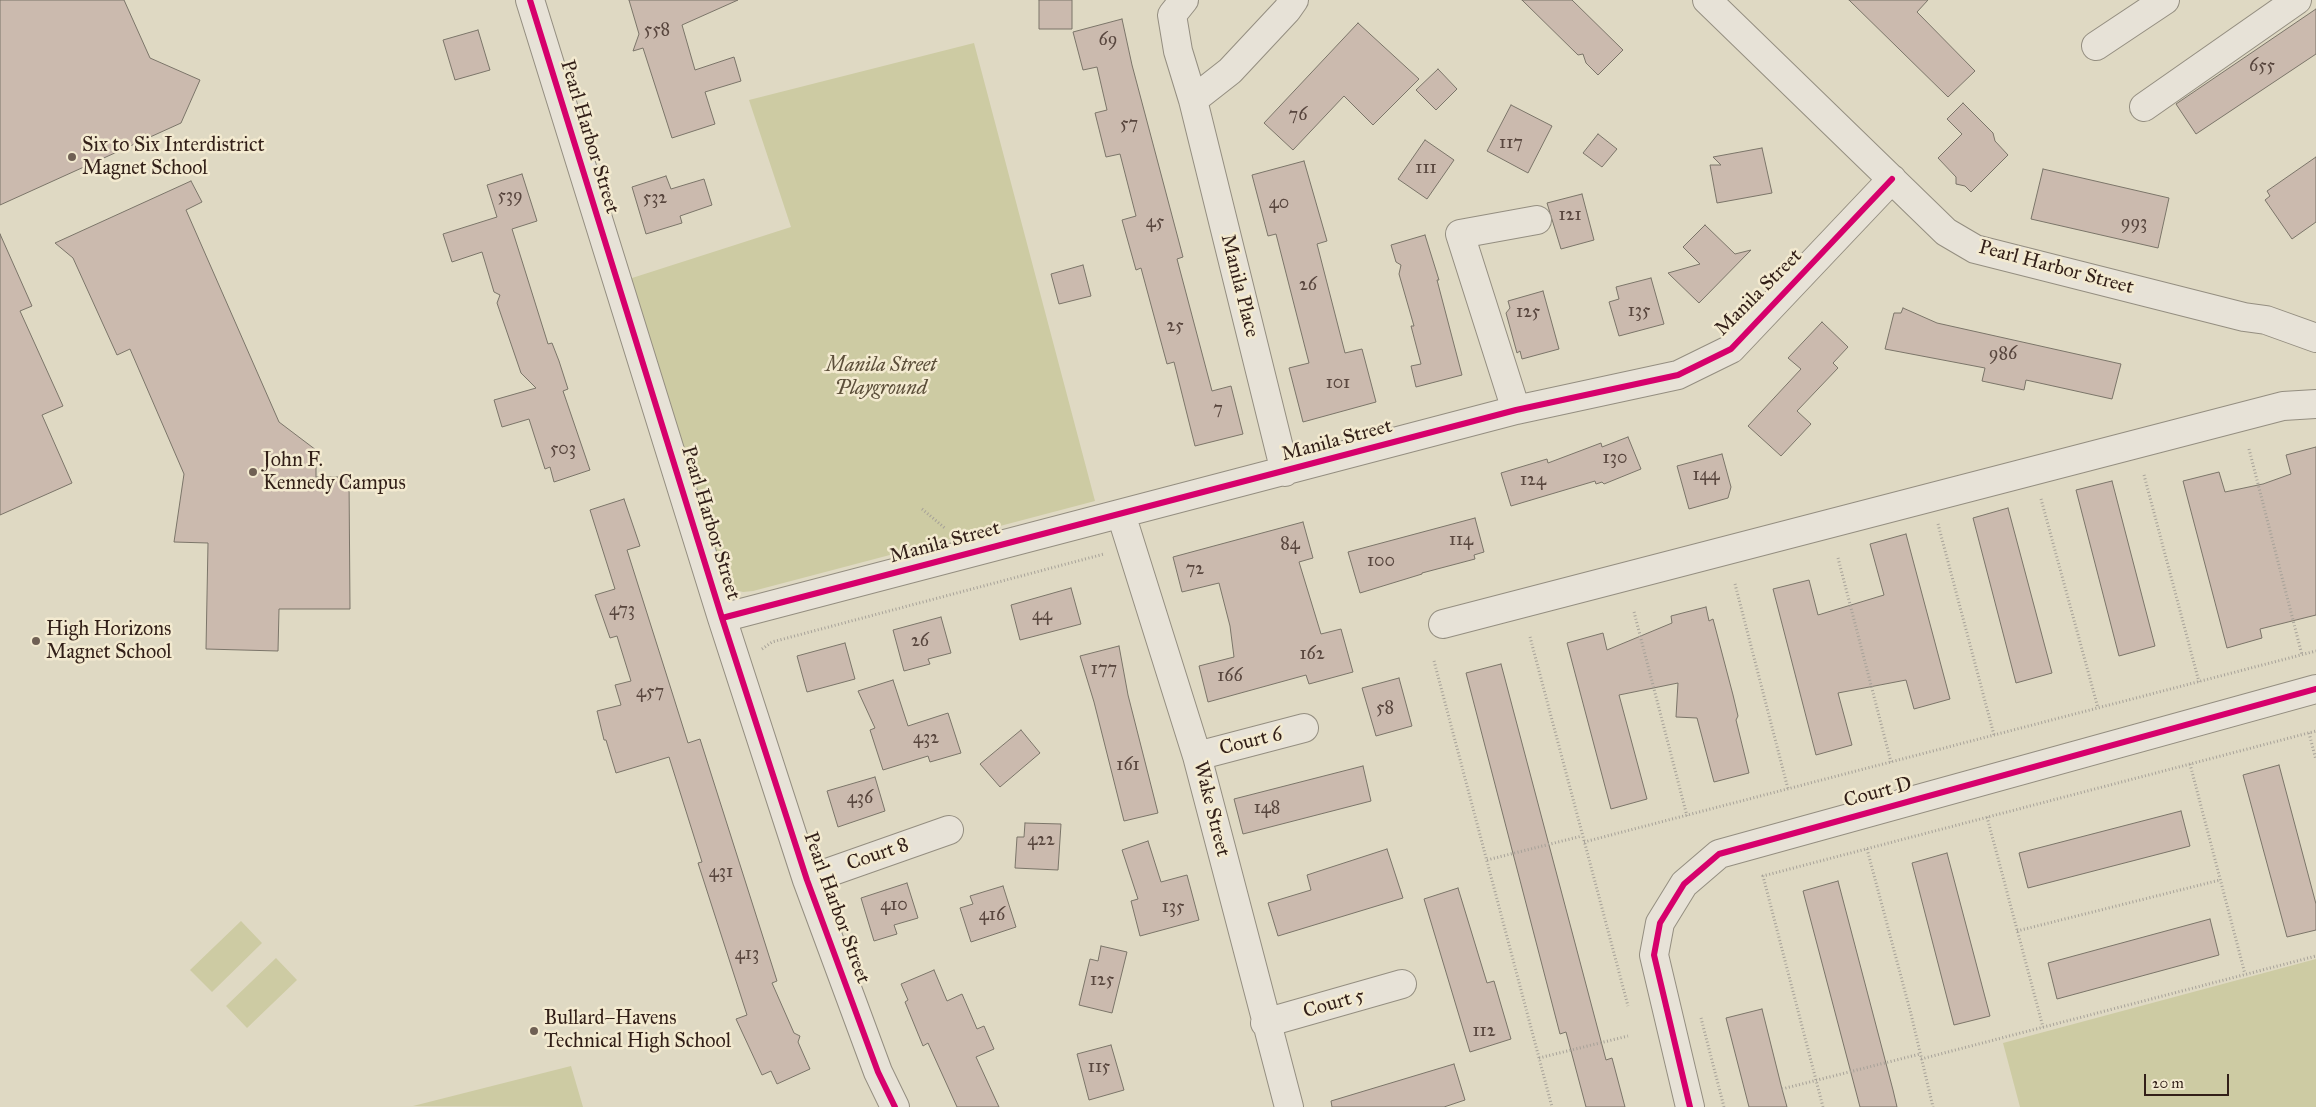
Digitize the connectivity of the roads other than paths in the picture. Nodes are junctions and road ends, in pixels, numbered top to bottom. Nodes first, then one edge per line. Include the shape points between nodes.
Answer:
1 (530, 0) edge
2 (1184, 0) edge
3 (1294, 0) edge
4 (1707, 0) edge
5 (2165, 0) edge
6 (2297, 0) edge
7 (2096, 46) dead end
8 (1193, 100) junction
9 (2144, 107) dead end
10 (1892, 179) junction
11 (1537, 220) dead end
12 (2316, 338) edge
13 (2316, 404) edge
14 (1516, 410) junction
15 (1285, 472) junction
16 (1121, 514) junction
17 (734, 615) junction
18 (1443, 624) dead end
19 (2316, 689) edge
20 (1304, 728) dead end
21 (1197, 756) junction
22 (949, 830) dead end
23 (807, 880) junction
24 (1402, 984) dead end
25 (1266, 1023) junction
26 (895, 1107) edge
27 (1289, 1107) edge
28 (1690, 1107) edge

1 - 17 street, Pearl Harbor Street
2 - 8 street, Manila Place via 1172,15 1178,50
3 - 8 street via 1230,70
4 - 10 street, Pearl Harbor Street
5 - 7 street
6 - 9 street
8 - 15 street, Manila Place
10 - 12 street, Pearl Harbor Street via 1946,232 1975,249 2266,320
10 - 14 street, Manila Street via 1731,349 1678,375
11 - 14 street via 1460,234
13 - 18 street via 2283,406
14 - 15 street, Manila Street
15 - 16 street, Manila Street
16 - 17 street, Manila Street
16 - 21 street, Wake Street
17 - 23 street, Pearl Harbor Street
19 - 28 street, Court D via 1719,854 1684,884 1660,923 1654,955
20 - 21 street, Court 6
21 - 25 street, Wake Street
22 - 23 street, Court 8
23 - 26 street, Pearl Harbor Street via 878,1072
24 - 25 street, Court 5
25 - 27 street, Wake Street

